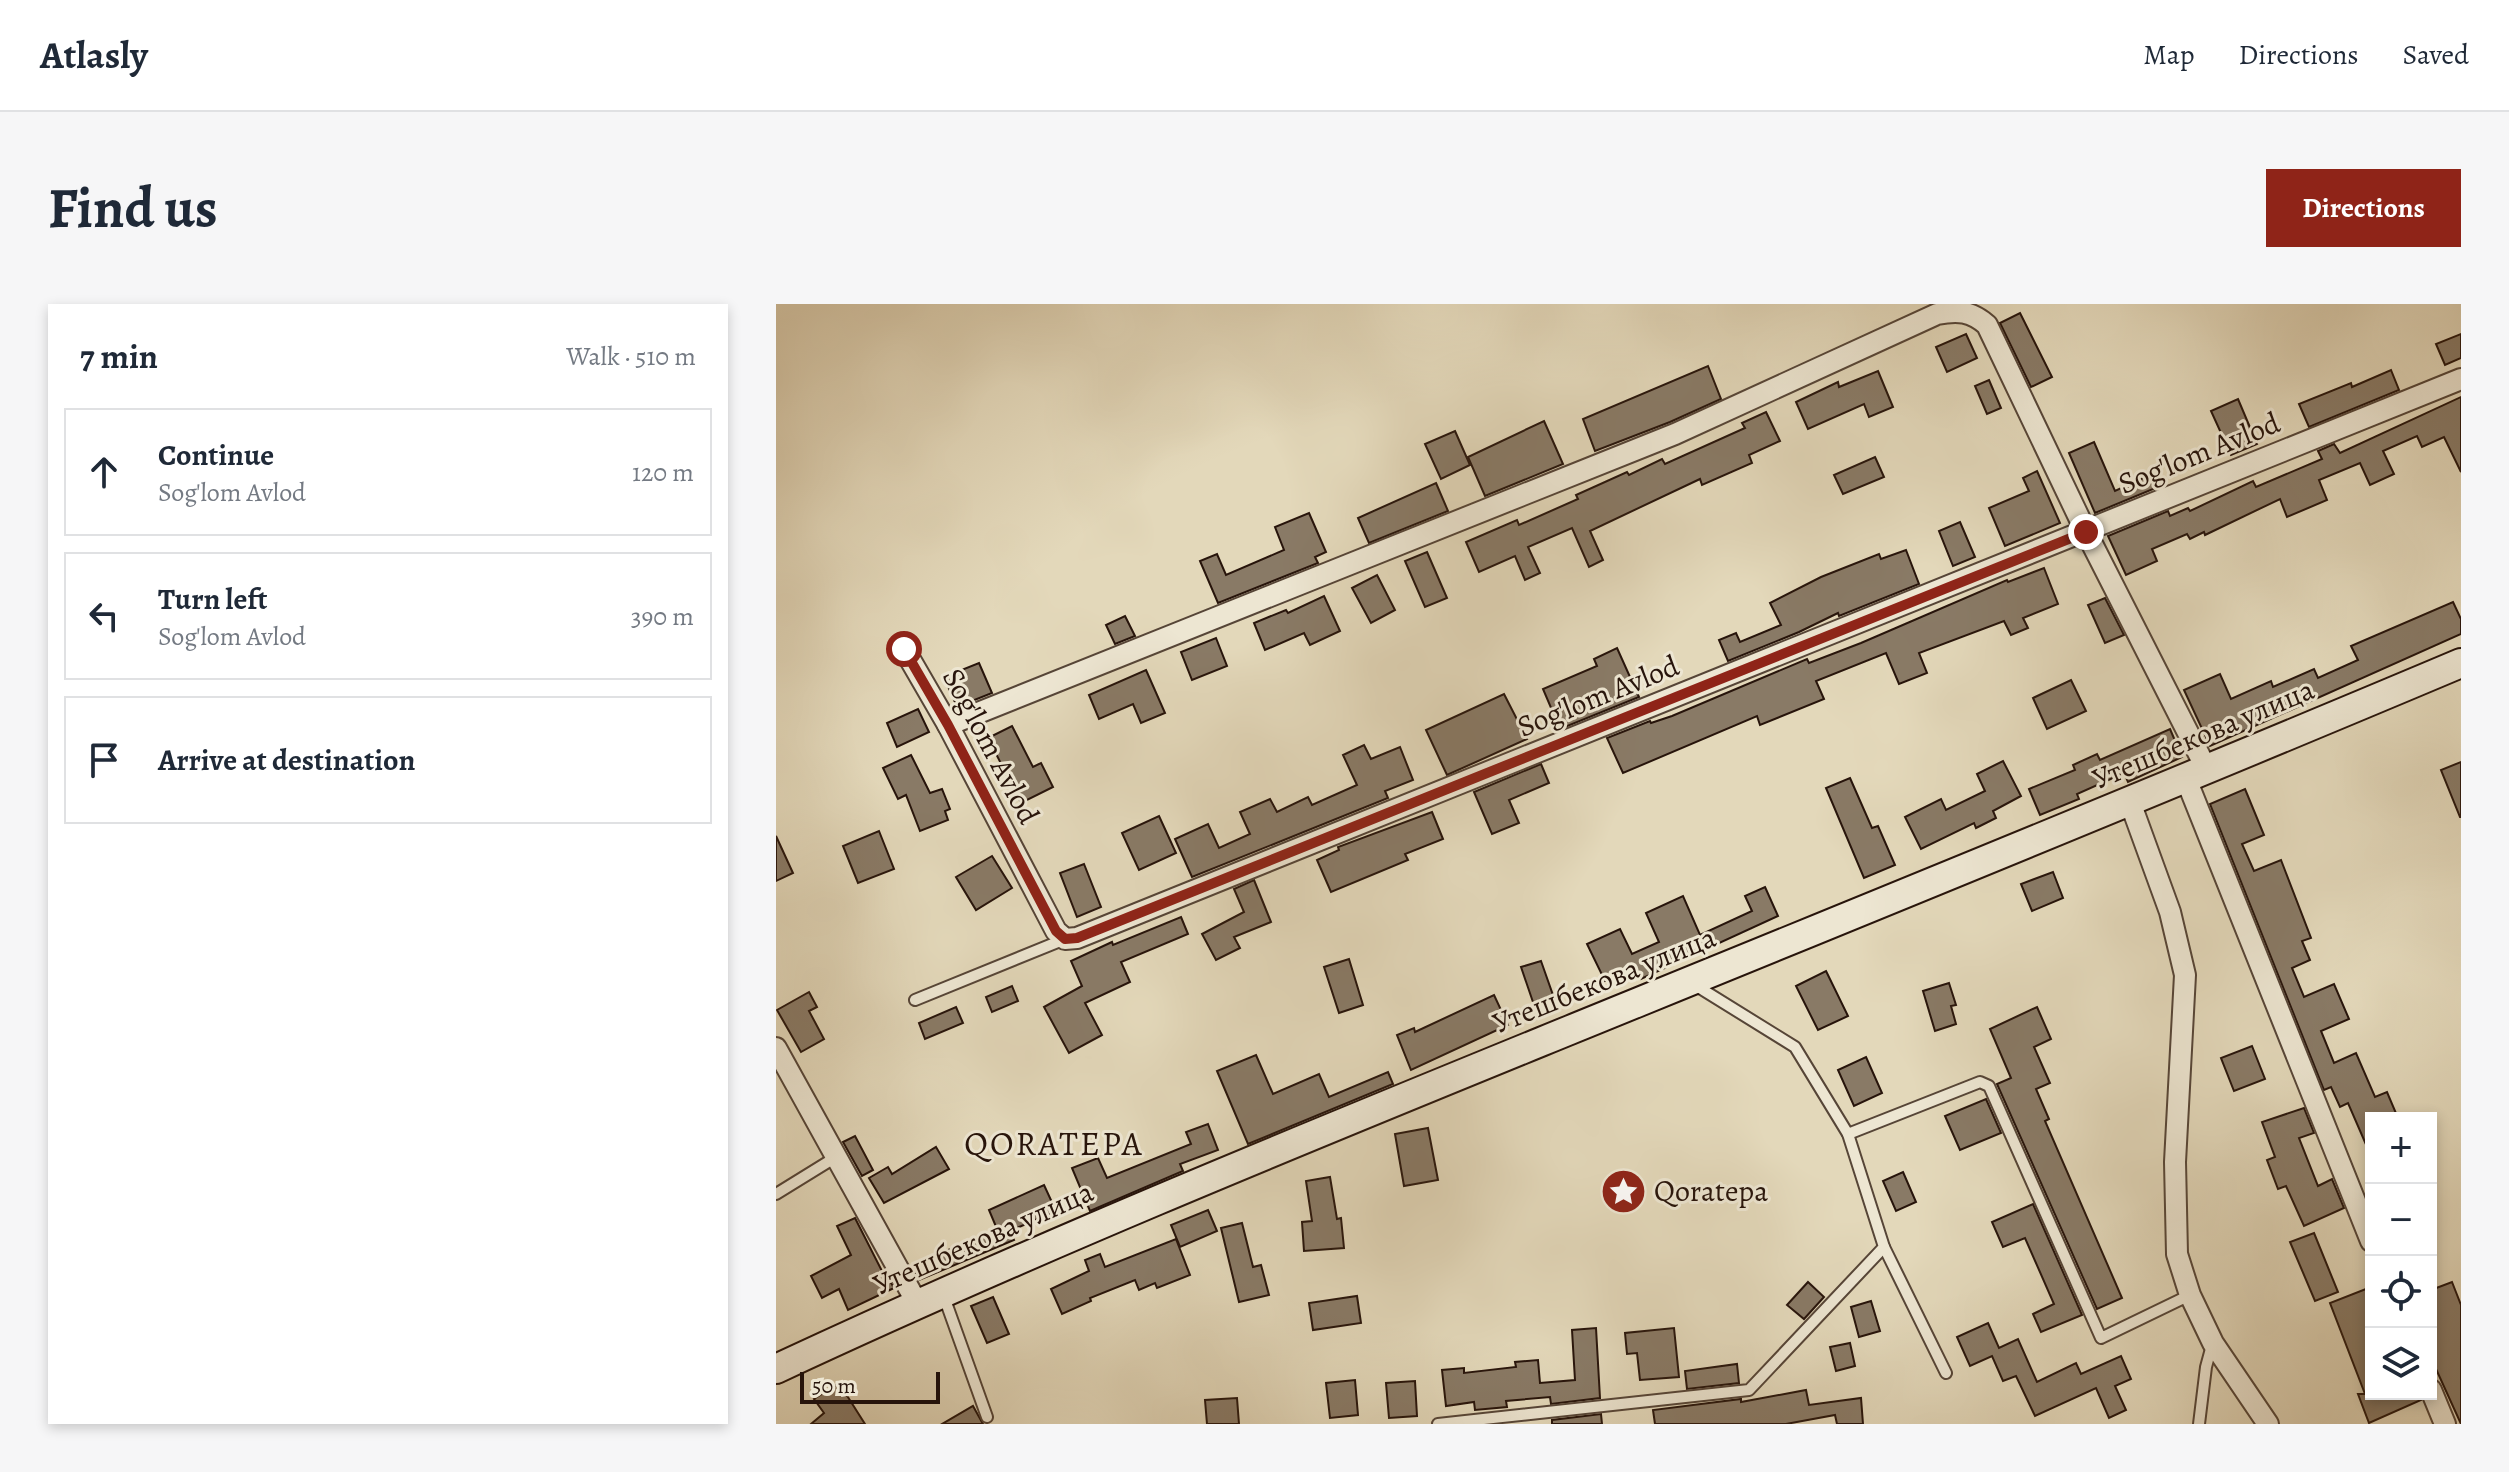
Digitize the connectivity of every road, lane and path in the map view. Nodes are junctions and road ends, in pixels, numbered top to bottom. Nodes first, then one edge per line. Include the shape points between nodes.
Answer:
1 (2461, 379) edge
2 (2086, 532) junction
3 (904, 649) dead end
4 (2461, 663) edge
5 (948, 725) junction
6 (2196, 775) junction
7 (2130, 802) junction
8 (1065, 939) junction
9 (1690, 981) junction
10 (915, 1000) dead end
11 (776, 1048) edge
12 (1848, 1134) junction
13 (836, 1157) junction
14 (776, 1194) edge
15 (2365, 1225) edge
16 (1884, 1247) junction
17 (2190, 1295) junction
18 (930, 1297) junction
19 (2213, 1343) junction
20 (776, 1369) edge
21 (1946, 1373) dead end
22 (2435, 1400) edge
23 (987, 1417) dead end
24 (1438, 1424) edge
25 (2199, 1424) edge
26 (2268, 1424) edge
27 (2445, 1424) edge

1 - 2 street, Sog'lom Avlod
2 - 5 street via 1987,325 1974,314 1937,314 1675,434
2 - 6 street
2 - 8 street, Sog'lom Avlod
3 - 5 street, Sog'lom Avlod
4 - 6 main road, Утешбекова улица
5 - 8 street, Sog'lom Avlod via 1056,931
6 - 7 main road, Утешбекова улица
6 - 15 street
7 - 9 main road, Утешбекова улица
7 - 17 street via 2170,912 2185,975 2175,1162 2177,1254
8 - 10 lane
9 - 12 lane via 1795,1047
9 - 18 main road, Утешбекова улица
11 - 13 street
12 - 16 lane
12 - 17 lane via 1980,1082 1989,1086 2101,1338
13 - 14 lane
13 - 18 street
16 - 21 lane
16 - 24 lane via 1749,1390
17 - 19 street
18 - 20 main road, Утешбекова улица
18 - 23 lane
19 - 25 lane
19 - 26 street
22 - 27 street

